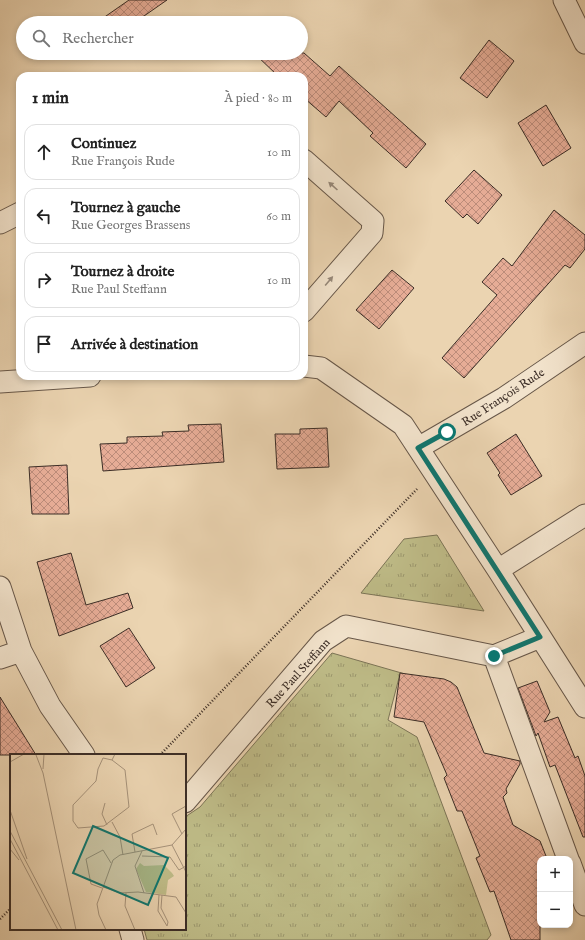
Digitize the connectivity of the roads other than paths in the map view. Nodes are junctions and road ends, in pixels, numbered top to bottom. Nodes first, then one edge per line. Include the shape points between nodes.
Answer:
1 (564, 0) edge
2 (585, 43) edge
3 (308, 164) edge
4 (16, 215) edge
5 (0, 223) edge
6 (308, 306) edge
7 (585, 342) edge
8 (312, 367) edge
9 (30, 380) edge
10 (0, 382) edge
11 (418, 448) junction
12 (585, 516) edge
13 (498, 570) junction
14 (0, 587) edge
15 (540, 637) junction
16 (21, 651) junction
17 (494, 656) junction
18 (0, 658) edge
19 (585, 707) edge
20 (83, 754) edge
21 (186, 801) edge
22 (567, 856) edge
23 (573, 871) edge
24 (585, 904) edge
25 (130, 930) edge
26 (133, 940) edge

1 - 2 street
6 -> 3 street via 372,233 373,221
4 - 5 street
7 - 11 street, Rue François Rude via 504,398
8 - 11 street via 403,425
9 - 10 street
11 - 13 street
12 - 13 street
13 - 15 street
14 - 16 street
15 - 17 street
15 - 19 street
16 - 18 street
16 - 20 street via 50,706
17 - 21 street, Rue Paul Steffann via 346,626 323,641
17 - 22 street
23 - 24 street
25 - 26 street

